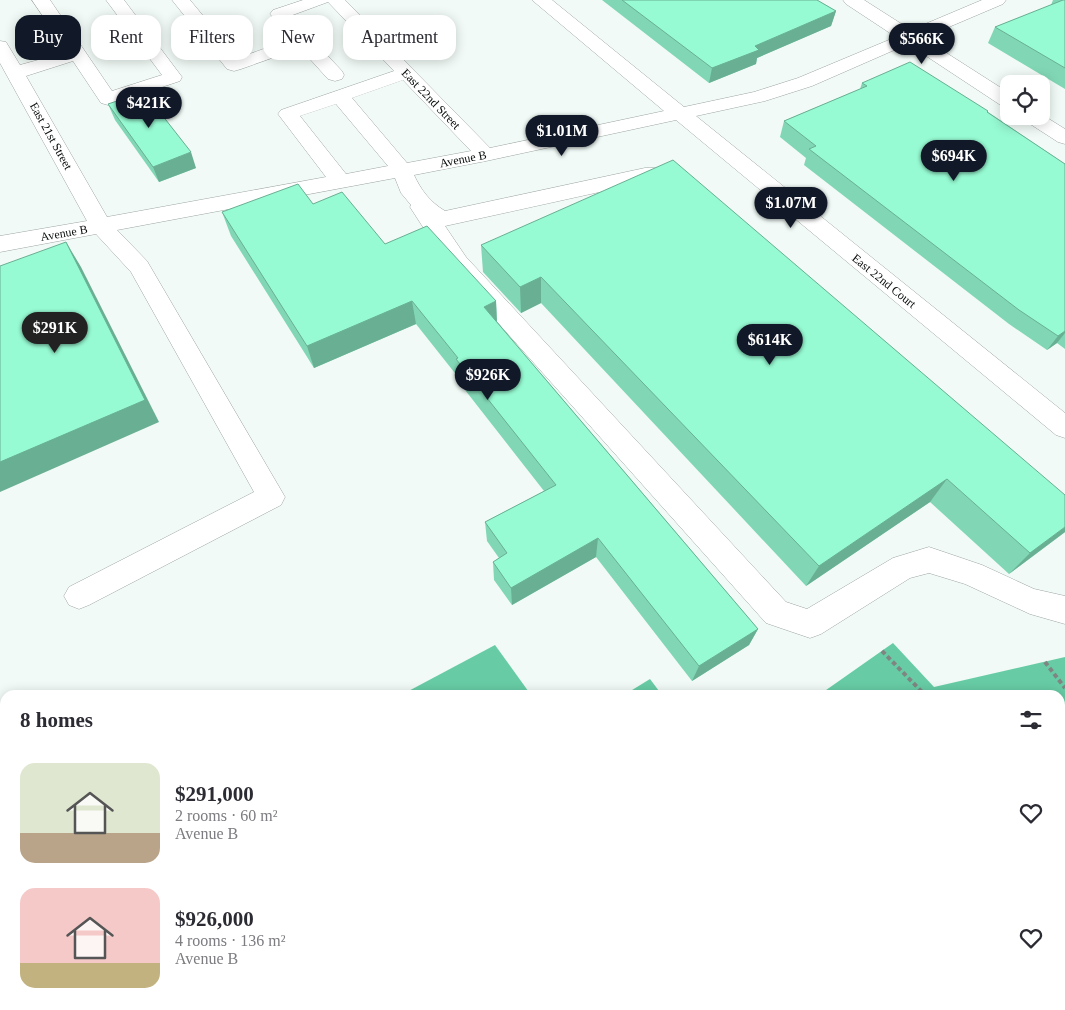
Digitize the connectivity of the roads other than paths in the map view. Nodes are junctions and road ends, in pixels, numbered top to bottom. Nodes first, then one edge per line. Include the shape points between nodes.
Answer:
1 (41, 0) edge
2 (114, 0) edge
3 (181, 0) edge
4 (266, 0) edge
5 (320, 0) edge
6 (334, 0) edge
7 (541, 0) edge
8 (852, 0) edge
9 (997, 0) edge
10 (279, 14) joint
11 (51, 15) edge
12 (911, 38) junction
13 (0, 46) edge
14 (263, 55) edge
15 (81, 58) edge
16 (58, 60) edge
17 (321, 60) edge
18 (15, 73) junction
19 (406, 73) junction
20 (335, 75) dead end
21 (340, 96) junction
22 (1000, 96) edge
23 (680, 114) junction
24 (1045, 125) edge
25 (1065, 138) edge
26 (486, 155) junction
27 (341, 182) junction
28 (407, 182) junction
29 (688, 189) edge
30 (101, 226) junction
31 (55, 235) junction
32 (0, 244) edge
33 (47, 256) edge
34 (1065, 428) edge
35 (79, 596) dead end
36 (1065, 610) edge

1 - 11 street
2 - 15 street via 173,77 108,99
3 - 14 street via 234,65
4 - 10 street
5 - 10 street
6 - 19 street, East 22nd Street
7 - 23 street, East 22nd Court
8 - 12 street
9 - 12 street, Avenue B
12 - 22 street
12 - 23 street, Avenue B via 804,82 758,97
13 - 18 street, East 21st Street
16 - 18 street
17 - 20 street
18 - 30 street, East 21st Street
19 - 21 street
19 - 26 street, East 22nd Street
21 - 27 street via 288,114
21 - 28 street
23 - 26 street, Avenue B
23 - 34 street, East 22nd Court
24 - 25 street
26 - 28 street, Avenue B
27 - 28 street, Avenue B
27 - 30 street, Avenue B
28 - 29 street via 429,211 442,219 645,175 662,175
28 - 36 street via 458,263 776,613 810,624 903,567 929,560 972,574 1030,601
30 - 31 street, Avenue B
30 - 35 street, East 21st Street via 139,267 271,497
31 - 32 street, Avenue B
31 - 33 street

